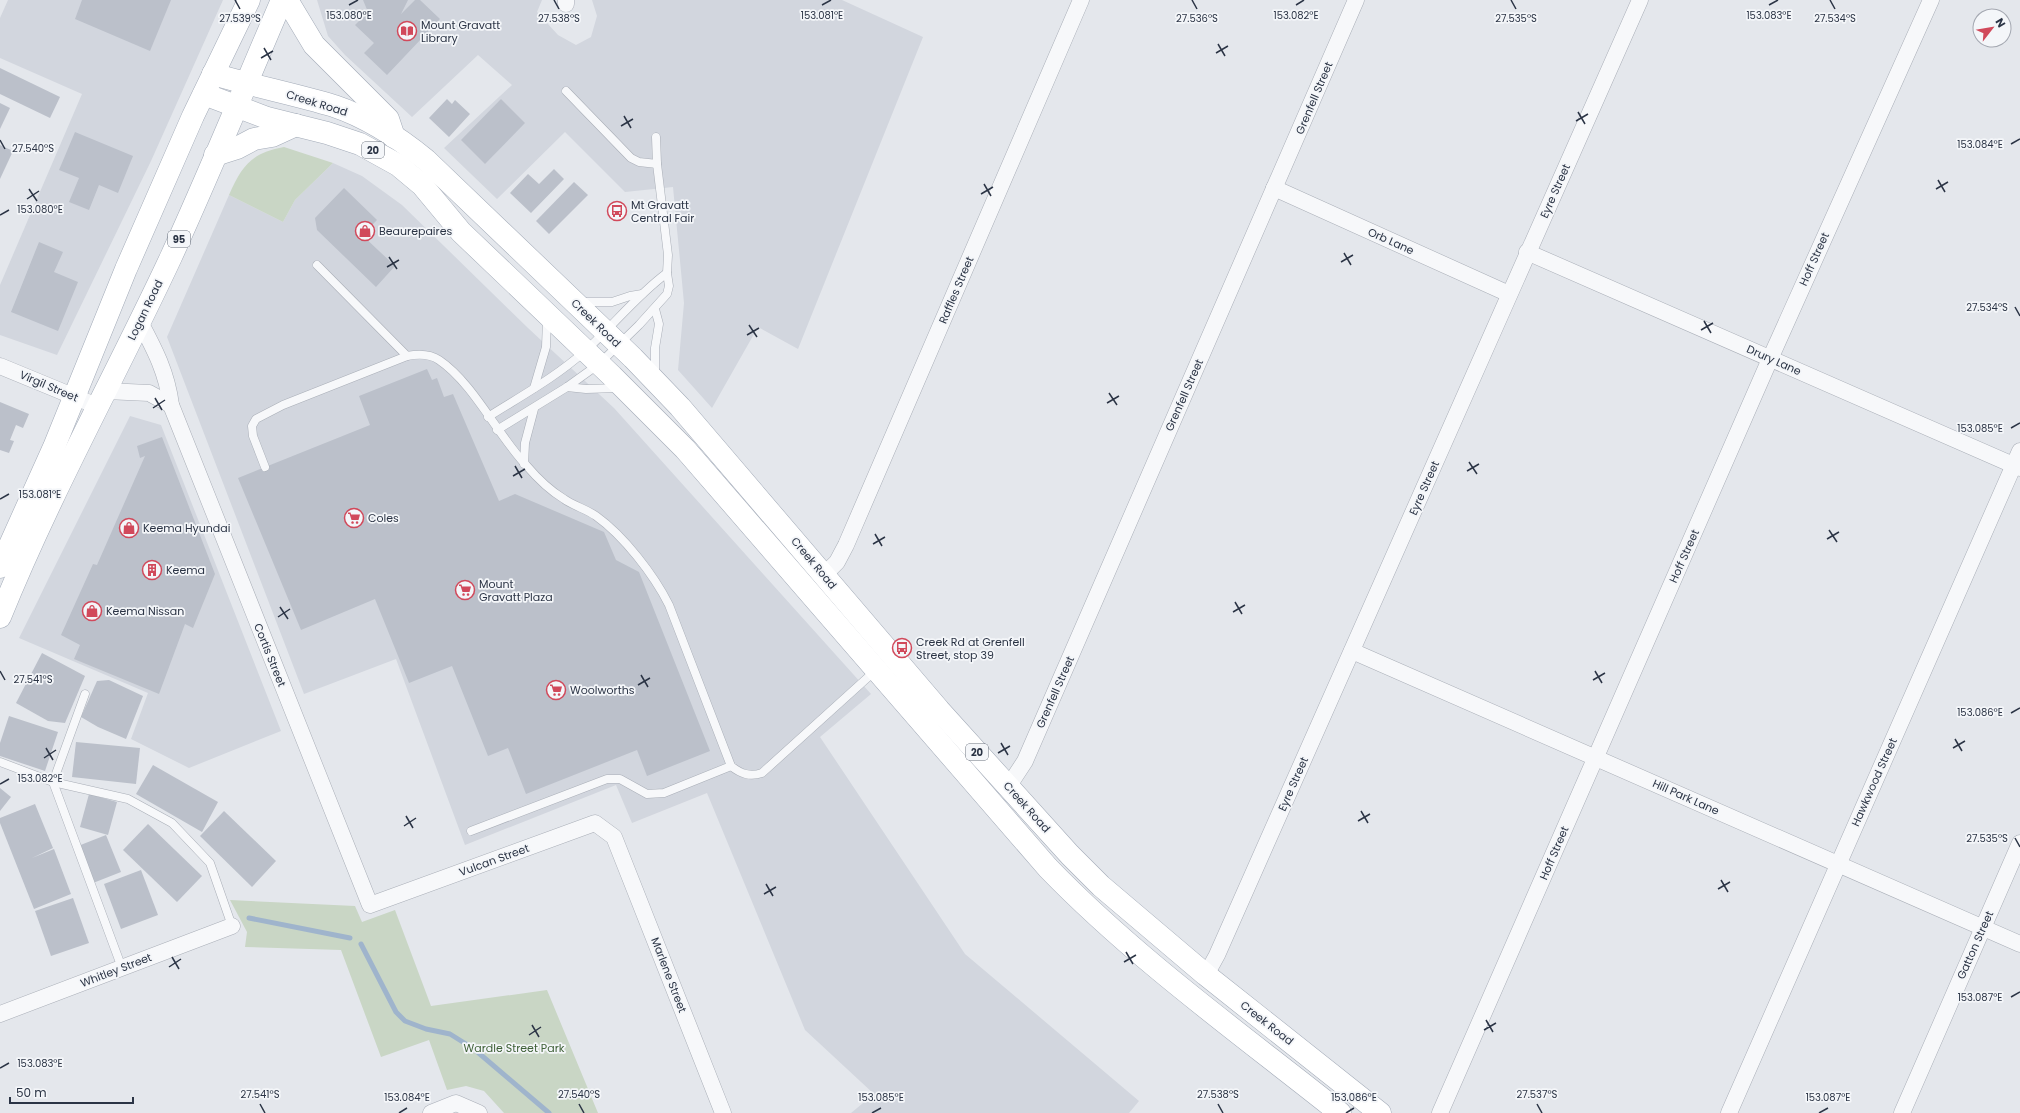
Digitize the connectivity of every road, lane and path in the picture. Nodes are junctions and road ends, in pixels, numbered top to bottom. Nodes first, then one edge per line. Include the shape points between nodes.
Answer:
1 (249, 0) edge
2 (282, 0) edge
3 (287, 0) edge
4 (1081, 0) edge
5 (1356, 0) edge
6 (1640, 0) edge
7 (1931, 0) edge
8 (213, 74) junction
9 (247, 84) junction
10 (566, 91) dead end
11 (204, 94) junction
12 (237, 108) junction
13 (296, 125) junction
14 (394, 137) junction
15 (656, 137) dead end
16 (215, 155) junction
17 (657, 164) junction
18 (1274, 188) junction
19 (1527, 252) junction
20 (317, 265) dead end
21 (667, 273) junction
22 (642, 294) junction
23 (1508, 294) junction
24 (574, 302) junction
25 (655, 309) junction
26 (548, 314) junction
27 (140, 322) junction
28 (612, 338) junction
29 (407, 356) junction
30 (592, 357) junction
31 (1770, 358) junction
32 (0, 366) edge
33 (655, 381) junction
34 (567, 387) junction
35 (623, 387) junction
36 (534, 388) junction
37 (74, 397) junction
38 (102, 398) junction
39 (171, 405) junction
40 (534, 409) junction
41 (488, 417) junction
42 (497, 430) junction
43 (2018, 461) edge
44 (524, 464) junction
45 (265, 467) dead end
46 (0, 567) edge
47 (824, 575) junction
48 (0, 617) edge
49 (1352, 651) junction
50 (876, 670) junction
51 (85, 694) dead end
52 (1596, 758) junction
53 (0, 762) edge
54 (731, 766) junction
55 (52, 782) junction
56 (1008, 787) junction
57 (471, 830) dead end
58 (614, 837) joint
59 (2020, 843) edge
60 (1838, 864) junction
61 (370, 905) joint
62 (232, 926) joint
63 (1982, 928) junction
64 (2020, 944) edge
65 (122, 968) junction
66 (1206, 975) junction
67 (0, 1014) edge
68 (478, 1112) edge
69 (431, 1113) edge
70 (723, 1113) edge
71 (1340, 1113) edge
72 (1380, 1113) edge
73 (1440, 1113) edge
74 (1729, 1113) edge
75 (1902, 1113) edge

1 - 8 main road
2 - 9 main road, Logan Road / 95
3 - 14 main road via 314,45 388,119
4 - 47 street, Raffles Street via 846,546 837,562
5 - 18 street, Grenfell Street
6 - 19 street, Eyre Street
7 - 31 street, Hoff Street
8 - 9 main road, Creek Road / 20
8 - 11 main road
9 - 12 main road, Logan Road / 95
9 - 14 main road, Creek Road / 20 via 335,107
10 - 17 lane via 631,158 639,162
11 - 12 main road, Creek Road / 20
11 - 37 main road via 126,269
12 - 13 main road, Creek Road / 20
12 - 16 main road, Logan Road / 95
13 - 16 main road
13 - 26 main road, Creek Road / 20 via 360,144 398,165 422,185 461,232
14 - 24 main road, Creek Road / 20 via 444,176
15 - 17 lane
16 - 27 main road, Logan Road / 95 via 172,256
17 - 21 lane via 668,255
18 - 23 street, Orb Lane
18 - 56 street, Grenfell Street via 1025,761
19 - 23 street, Eyre Street
19 - 31 street, Drury Lane
20 - 29 lane
21 - 22 lane
21 - 25 lane via 669,290
22 - 24 lane via 612,302
22 - 28 lane
23 - 49 street, Eyre Street
24 - 28 main road, Creek Road / 20
25 - 28 lane
25 - 33 lane via 658,324
26 - 30 main road, Creek Road / 20
26 - 36 lane via 546,348
27 - 38 main road, Logan Road / 95
27 - 39 street, Cortis Street via 154,348 168,384
28 - 30 lane
28 - 30 lane
28 - 33 main road, Creek Road / 20
29 - 41 lane via 421,354 438,359 464,384
29 - 45 lane via 283,405 256,419 252,426 253,436
30 - 34 lane
30 - 35 main road, Creek Road / 20
30 - 36 lane via 569,364
31 - 43 street, Drury Lane
31 - 52 street, Hoff Street
32 - 37 street, Virgil Street
33 - 47 main road, Creek Road / 20
34 - 35 lane
34 - 40 lane
35 - 50 main road, Creek Road / 20 via 684,449
36 - 41 lane
37 - 38 street, Virgil Street
37 - 46 main road
38 - 39 street via 150,393
38 - 48 main road, Logan Road / 95
39 - 61 street, Cortis Street
40 - 42 lane
40 - 44 lane via 525,443
41 - 42 lane
42 - 44 lane
43 - 60 street, Hawkwood Street
44 - 54 lane via 554,492 588,511 608,526 660,588 669,605
47 - 56 main road, Creek Road / 20
49 - 52 street, Hill Park Lane
49 - 66 street, Eyre Street via 1217,956
50 - 54 lane via 762,773 753,776 737,771
50 - 71 main road, Creek Road / 20 via 1048,868 1094,914
51 - 55 lane
52 - 60 street, Hill Park Lane
52 - 73 street, Hoff Street
53 - 55 lane
54 - 57 lane via 664,793 647,794 620,778 607,779
55 - 62 lane via 128,799 172,823 210,863
55 - 65 lane
56 - 66 main road, Creek Road / 20 via 1101,886
58 - 61 street, Vulcan Street via 595,823
58 - 70 street, Marlene Street
59 - 63 street, Gatton Street
60 - 63 street, Hill Park Lane
60 - 74 street, Hawkwood Street
62 - 65 street, Whitley Street
63 - 64 street, Hill Park Lane
63 - 75 street, Gatton Street
65 - 67 street, Whitley Street
66 - 72 main road, Creek Road / 20
68 - 69 street via 456,1103

